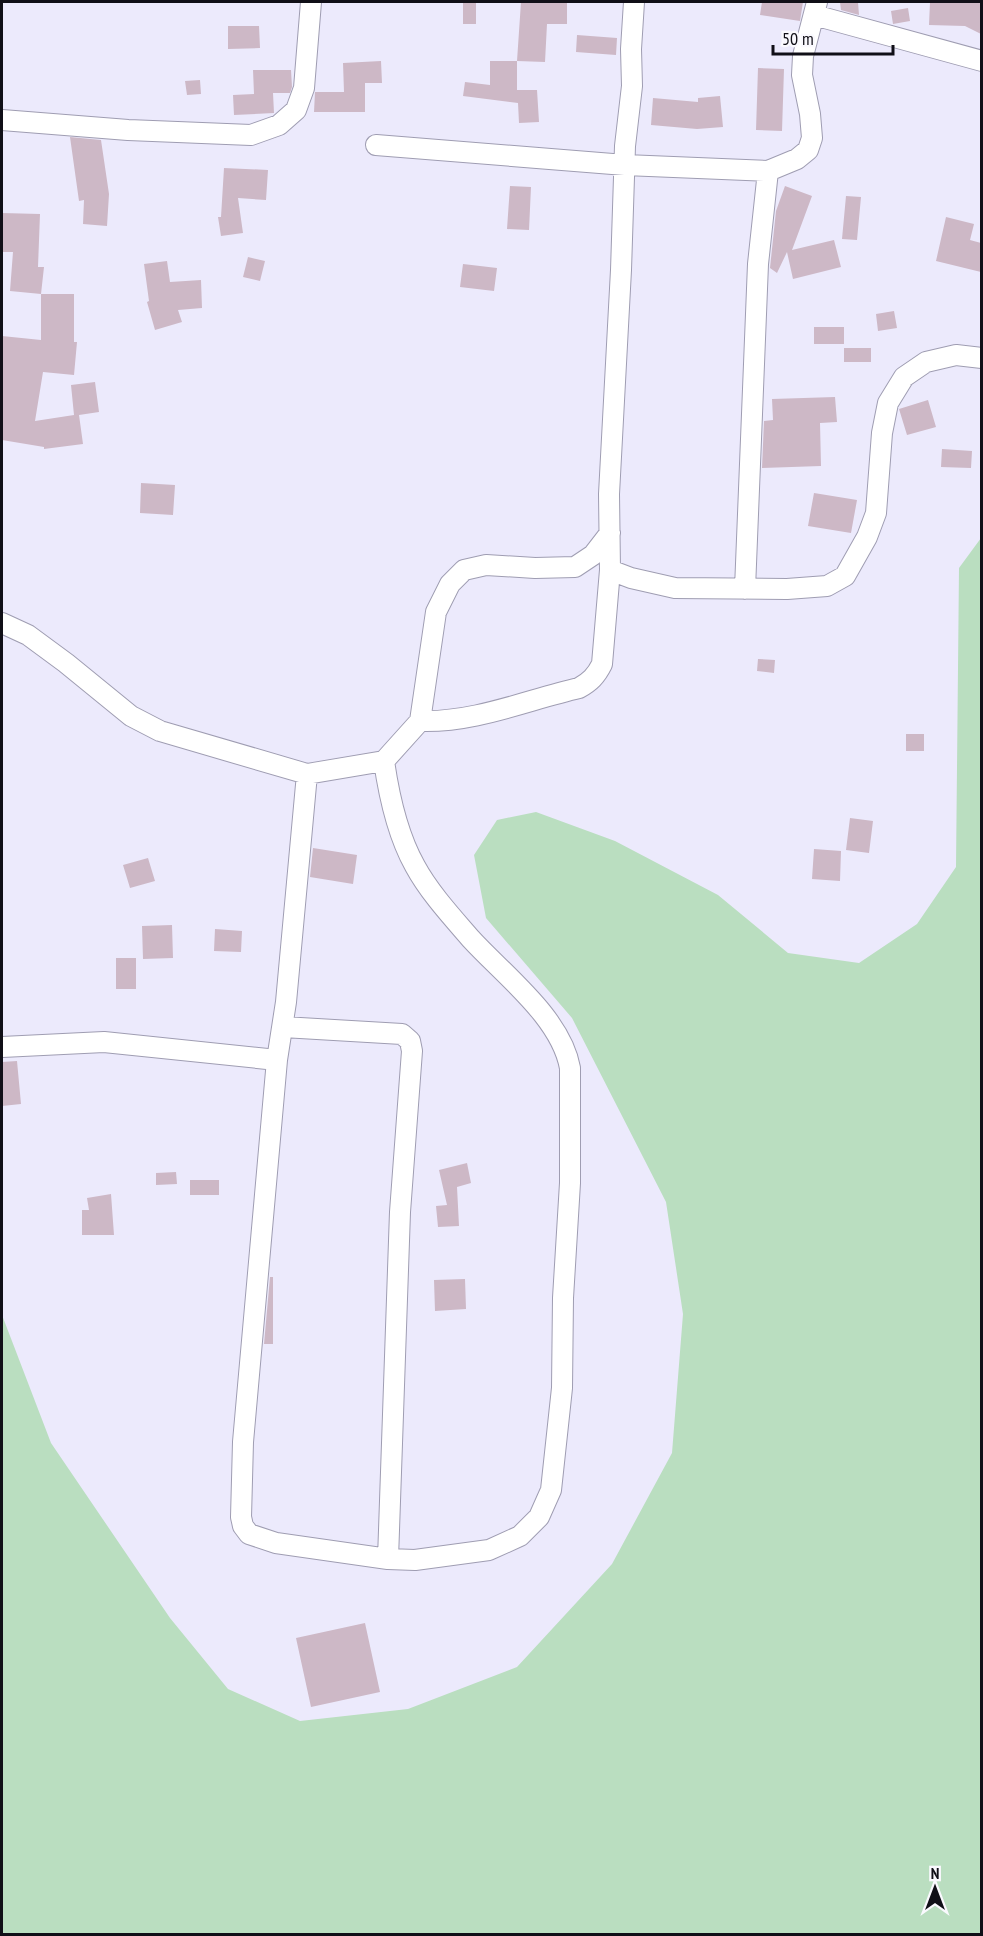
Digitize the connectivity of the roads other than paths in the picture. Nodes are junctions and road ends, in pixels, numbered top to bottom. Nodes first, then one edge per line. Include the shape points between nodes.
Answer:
1 (312, 2) edge
2 (634, 2) edge
3 (815, 8) edge
4 (981, 61) edge
5 (2, 120) edge
6 (376, 145) dead end
7 (625, 165) junction
8 (768, 171) junction
9 (981, 358) edge
10 (610, 533) junction
11 (610, 570) junction
12 (745, 589) junction
13 (2, 623) edge
14 (420, 721) junction
15 (384, 761) junction
16 (307, 774) junction
17 (283, 1027) junction
18 (2, 1047) edge
19 (278, 1060) junction
20 (388, 1558) junction

1 - 5 street via 304,87 296,110 279,125 251,135
2 - 7 street
3 - 4 street
3 - 8 street via 801,75 812,138 808,150 797,159
6 - 7 street
7 - 8 street
7 - 10 street
8 - 12 street via 758,264
9 - 12 street via 957,355 926,362 904,377 888,403 876,513 845,576 827,586
10 - 11 street
10 - 14 street via 592,555 575,567 486,566 464,570 450,584 436,612
11 - 12 street via 631,579 675,588
11 - 14 street via 602,664 589,682 477,715 444,722
13 - 16 street via 28,635 130,716 160,731
14 - 15 street
15 - 16 street
15 - 20 street via 396,820 415,866 471,938 557,1033 567,1052 571,1085 562,1388 551,1490 539,1516 520,1536 489,1550 415,1560
16 - 17 street
17 - 19 street
17 - 20 street via 402,1034 410,1041 412,1051 400,1212
18 - 19 street via 104,1042
19 - 20 street via 243,1442 243,1526 249,1534 276,1543

